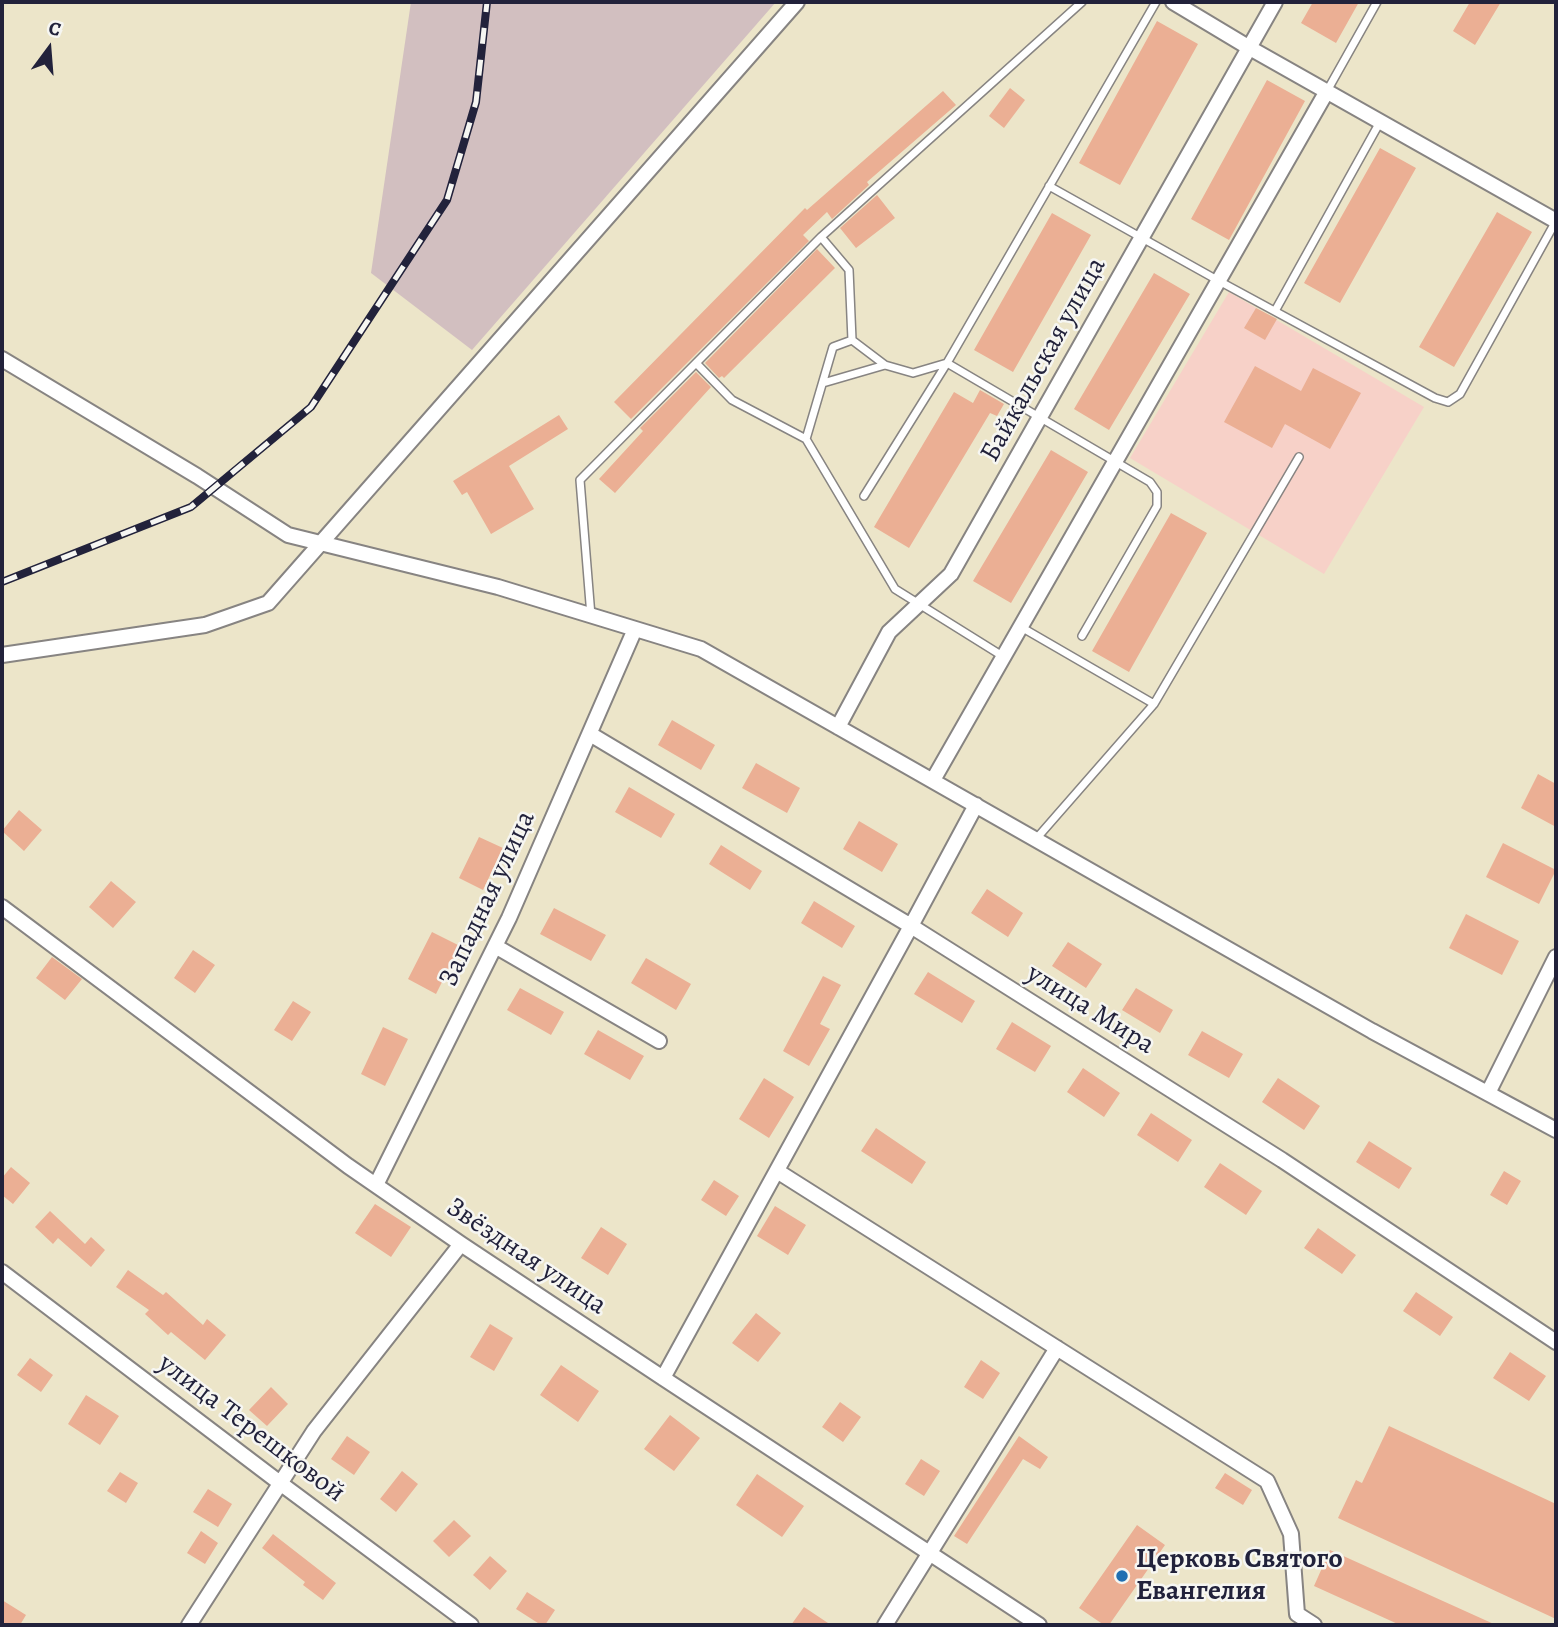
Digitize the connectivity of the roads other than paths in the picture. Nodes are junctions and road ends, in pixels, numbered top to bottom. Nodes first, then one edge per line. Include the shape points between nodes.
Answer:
1 (797, 2) edge
2 (1082, 2) edge
3 (1156, 2) edge
4 (1172, 2) edge
5 (1275, 2) edge
6 (1377, 2) edge
7 (1248, 47) junction
8 (1327, 92) junction
9 (1380, 121) junction
10 (1049, 186) junction
11 (1556, 221) edge
12 (821, 237) junction
13 (1140, 238) junction
14 (1219, 281) junction
15 (1275, 311) junction
16 (852, 340) junction
17 (2, 359) edge
18 (696, 363) junction
19 (947, 363) junction
20 (885, 366) junction
21 (823, 383) junction
22 (1039, 418) junction
23 (806, 439) junction
24 (1299, 457) dead end
25 (1115, 462) junction
26 (864, 496) dead end
27 (322, 544) junction
28 (918, 605) junction
29 (590, 616) junction
30 (1021, 627) junction
31 (635, 629) junction
32 (1082, 636) dead end
33 (2, 655) edge
34 (1003, 657) junction
35 (1154, 704) junction
36 (838, 727) junction
37 (590, 734) junction
38 (933, 780) junction
39 (976, 804) junction
40 (1036, 839) junction
41 (2, 907) edge
42 (911, 926) junction
43 (495, 946) junction
44 (1556, 957) edge
45 (659, 1041) dead end
46 (1488, 1093) junction
47 (1556, 1130) edge
48 (777, 1171) junction
49 (376, 1185) junction
50 (461, 1244) junction
51 (2, 1272) edge
52 (1556, 1342) edge
53 (1057, 1348) junction
54 (663, 1378) junction
55 (280, 1483) junction
56 (930, 1553) junction
57 (189, 1625) edge
58 (471, 1625) edge
59 (885, 1625) edge
60 (1038, 1625) edge
61 (1314, 1625) edge

1 - 27 street
2 - 12 lane
3 - 10 lane
4 - 7 street
5 - 7 street, Байкальская улица
6 - 8 lane
7 - 8 street
7 - 13 street, Байкальская улица
8 - 9 street
8 - 14 street
9 - 11 street
9 - 15 lane
10 - 13 lane
10 - 19 lane
11 - 15 lane via 1460,394 1448,402
12 - 16 lane via 849,270
12 - 18 lane
13 - 14 lane
13 - 22 street, Байкальская улица
14 - 15 lane
14 - 25 street
16 - 20 lane
16 - 21 lane via 833,347
17 - 27 street via 288,535
18 - 23 lane via 732,400
18 - 29 lane via 580,480
19 - 20 lane via 913,373
19 - 22 lane
19 - 26 lane
20 - 21 lane
21 - 23 lane
22 - 25 lane
22 - 28 street, Байкальская улица via 951,574
23 - 28 lane via 895,589
24 - 35 lane
25 - 30 street
25 - 32 lane via 1150,482 1157,492 1157,506
27 - 29 street via 498,587
27 - 33 street via 268,604 205,625
28 - 34 lane
28 - 36 street, Байкальская улица via 889,632
29 - 31 street
30 - 34 street
30 - 35 lane
31 - 36 street via 701,649
31 - 37 street, Западная улица
34 - 38 street
35 - 40 lane
36 - 38 street
37 - 42 street, улица Мира
37 - 43 street, Западная улица
38 - 39 street
39 - 40 street
39 - 42 street
40 - 46 street
41 - 49 street, Звёздная улица
42 - 48 street
42 - 52 street, улица Мира via 1282,1160
43 - 45 street
43 - 49 street, Западная улица
44 - 46 street
46 - 47 street
48 - 53 street
48 - 54 street
49 - 50 street, Звёздная улица
50 - 54 street, Звёздная улица
50 - 55 street via 314,1431
51 - 55 street, улица Терешковой
53 - 56 street
53 - 61 street via 1267,1481 1291,1534 1297,1614
54 - 56 street, Звёздная улица
55 - 57 street
55 - 58 street, улица Терешковой
56 - 59 street
56 - 60 street, Звёздная улица

